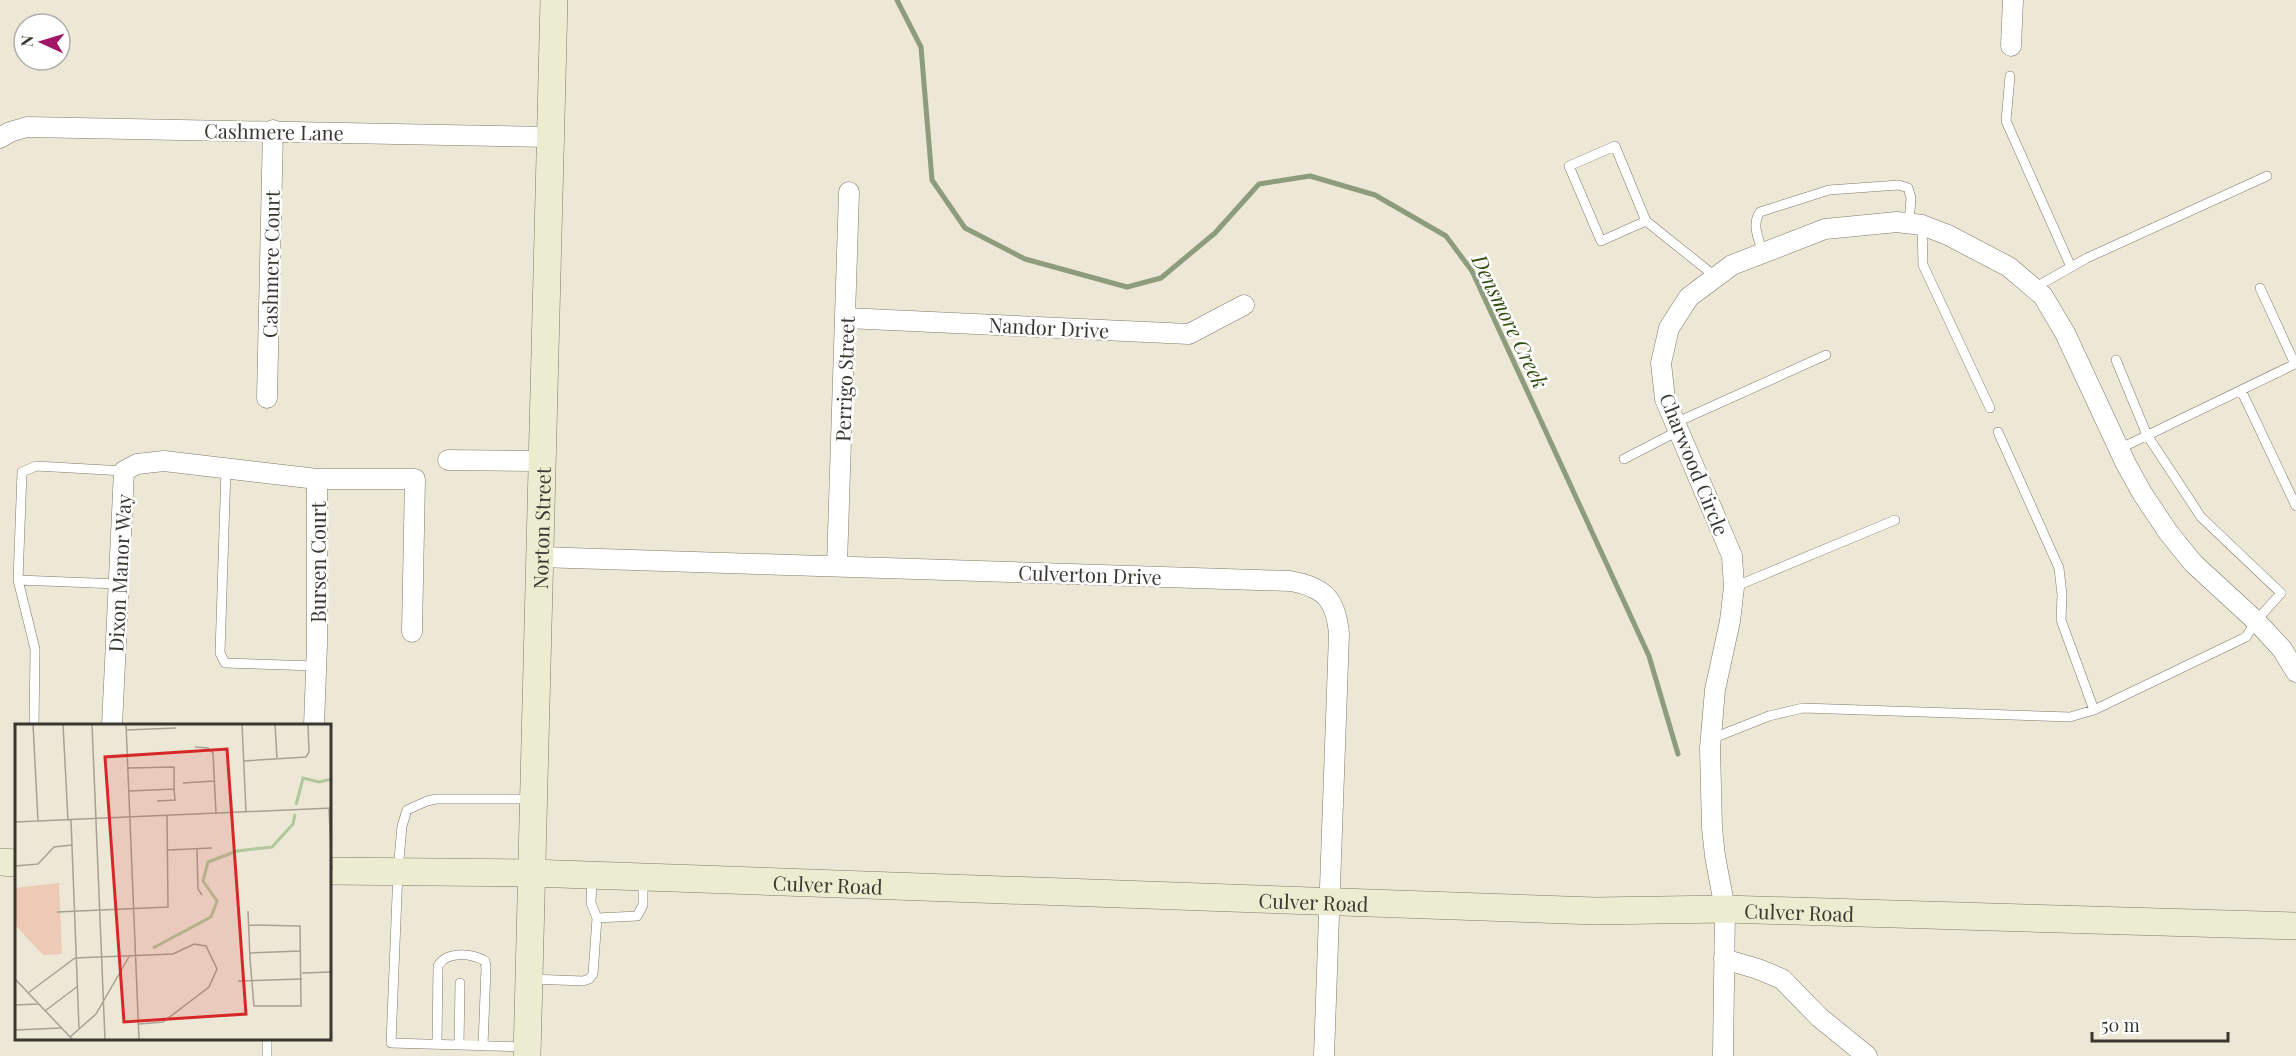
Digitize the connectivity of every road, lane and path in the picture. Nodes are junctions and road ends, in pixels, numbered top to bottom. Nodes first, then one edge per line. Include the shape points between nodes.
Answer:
1 (554, 0) edge
2 (2013, 0) edge
3 (2011, 46) dead end
4 (2010, 76) dead end
5 (273, 130) junction
6 (550, 137) junction
7 (0, 138) edge
8 (2267, 176) dead end
9 (849, 192) dead end
10 (1646, 221) junction
11 (1916, 224) junction
12 (1763, 254) junction
13 (2071, 267) junction
14 (1716, 277) junction
15 (2033, 288) junction
16 (2260, 288) dead end
17 (1244, 305) dead end
18 (846, 318) junction
19 (1826, 356) dead end
20 (2116, 360) dead end
21 (2241, 390) junction
22 (267, 398) dead end
23 (1990, 408) dead end
24 (1677, 427) junction
25 (1998, 432) dead end
26 (2147, 435) junction
27 (2119, 450) junction
28 (1624, 459) dead end
29 (448, 460) dead end
30 (542, 461) junction
31 (226, 470) junction
32 (124, 471) junction
33 (317, 479) junction
34 (2296, 506) edge
35 (1895, 520) dead end
36 (539, 557) junction
37 (837, 565) junction
38 (18, 580) junction
39 (118, 584) junction
40 (1734, 587) junction
41 (2256, 621) junction
42 (412, 632) dead end
43 (316, 666) junction
44 (2296, 672) edge
45 (2094, 710) junction
46 (34, 724) edge
47 (112, 724) edge
48 (314, 724) edge
49 (1711, 739) junction
50 (533, 799) junction
51 (0, 862) edge
52 (15, 863) edge
53 (332, 871) edge
54 (398, 872) junction
55 (531, 873) junction
56 (592, 876) junction
57 (643, 878) junction
58 (1330, 902) junction
59 (1725, 909) junction
60 (597, 918) junction
61 (2296, 926) edge
62 (1724, 959) junction
63 (529, 979) junction
64 (460, 982) dead end
65 (437, 1045) junction
66 (459, 1046) junction
67 (483, 1046) junction
68 (527, 1052) edge
69 (1324, 1056) edge
70 (1723, 1056) edge
71 (1866, 1056) edge

1 - 6 main road, Norton Street
2 - 3 street
4 - 13 lane via 2006,121
5 - 6 street, Cashmere Lane
5 - 7 street, Cashmere Lane via 27,127
5 - 22 street, Cashmere Court
6 - 30 main road, Norton Street
8 - 13 lane
9 - 18 street, Perrigo Street
10 - 10 lane via 1615,146 1569,166 1601,241
10 - 14 lane
11 - 12 street, Charwood Circle via 1897,222 1825,229
11 - 12 lane via 1908,188 1899,185 1829,190 1760,212 1754,220
11 - 15 street, Charwood Circle via 1983,252 2009,267
11 - 23 lane via 1923,265
12 - 14 street, Charwood Circle via 1732,265
13 - 15 lane
14 - 24 street, Charwood Circle via 1689,297 1669,328 1661,363 1665,399
15 - 27 street, Charwood Circle via 2043,296 2065,333
16 - 21 lane via 2295,364
17 - 18 street, Nandor Drive via 1189,334
18 - 37 street, Perrigo Street
19 - 24 lane
20 - 26 lane
21 - 26 lane
21 - 34 lane
24 - 28 lane
24 - 40 street, Charwood Circle via 1732,556
25 - 45 lane via 2059,568 2061,620
26 - 27 lane
26 - 41 lane via 2200,517 2281,593
27 - 41 street, Charwood Circle via 2168,532 2193,563
29 - 30 street
30 - 36 main road, Norton Street
31 - 32 street, Dixon Manor Way via 164,461 137,464
31 - 33 street, Dixon Manor Way
31 - 43 lane via 220,653 225,663
32 - 38 lane via 36,466 22,472
32 - 39 street, Dixon Manor Way
33 - 42 street, Bursen Court via 415,479
33 - 43 street, Bursen Court
35 - 40 lane
36 - 37 street, Culverton Drive
36 - 50 main road, Norton Street
37 - 58 street, Culverton Drive via 1290,581 1314,586 1335,609 1339,634
38 - 39 lane
38 - 46 lane via 35,649
39 - 47 street, Dixon Manor Way
40 - 49 street, Charwood Circle via 1715,690
41 - 44 street, Charwood Circle via 2282,649
41 - 45 lane via 2246,637
43 - 48 street, Bursen Court
45 - 49 lane via 2070,717 1803,708 1769,716
49 - 59 street, Charwood Circle via 1712,828
50 - 54 lane via 436,799 407,810
50 - 55 main road, Norton Street
51 - 52 main road
53 - 54 main road, Culver Road
54 - 55 main road, Culver Road
54 - 65 lane via 391,1043
55 - 56 main road, Culver Road
55 - 63 main road, Norton Street
56 - 57 main road, Culver Road
56 - 60 lane via 591,903
57 - 58 main road, Culver Road
57 - 60 lane via 643,905 637,916
58 - 59 main road, Culver Road via 1595,911
58 - 69 street, Culverton Drive
59 - 61 main road, Culver Road
59 - 62 street, Charwood Circle
60 - 63 lane via 593,974 589,979
62 - 70 street, Charwood Circle
62 - 71 street via 1782,979 1819,1017
63 - 68 main road, Norton Street
64 - 66 lane
65 - 66 lane
65 - 67 lane via 438,966 449,956 485,961
66 - 67 lane
67 - 68 lane

